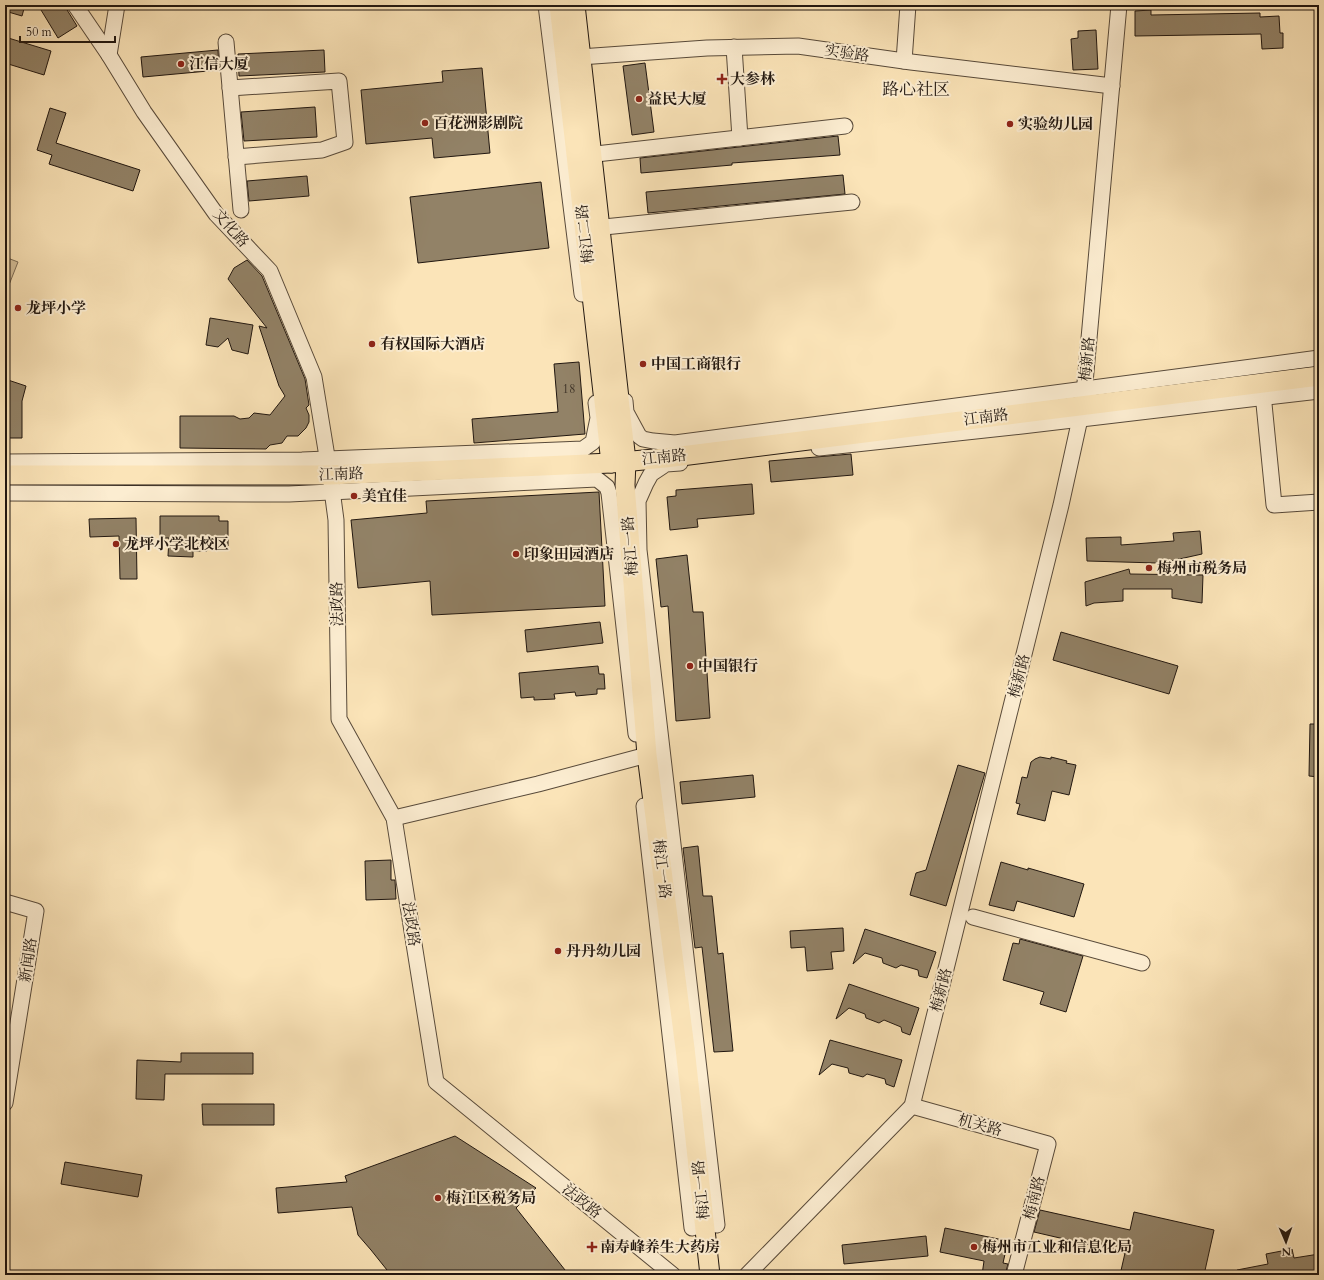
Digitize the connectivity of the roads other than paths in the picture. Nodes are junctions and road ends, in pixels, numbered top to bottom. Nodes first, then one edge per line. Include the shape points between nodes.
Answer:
1 (75, 5) edge
2 (117, 5) edge
3 (546, 5) edge
4 (559, 5) edge
5 (574, 5) edge
6 (583, 5) edge
7 (908, 5) edge
8 (1119, 5) edge
9 (226, 42) dead end
10 (734, 47) junction
11 (109, 55) junction
12 (580, 57) junction
13 (904, 60) junction
14 (1112, 86) junction
15 (230, 88) junction
16 (845, 126) dead end
17 (740, 138) junction
18 (596, 154) dead end
19 (236, 157) junction
20 (852, 202) dead end
21 (241, 210) dead end
22 (604, 227) dead end
23 (1319, 358) edge
24 (1319, 376) edge
25 (1319, 391) edge
26 (1264, 404) dead end
27 (1083, 405) junction
28 (5, 462) edge
29 (619, 462) junction
30 (5, 475) edge
31 (330, 475) junction
32 (5, 493) edge
33 (1319, 502) edge
34 (643, 756) junction
35 (394, 818) junction
36 (5, 902) edge
37 (973, 917) dead end
38 (1142, 963) dead end
39 (5, 1104) edge
40 (912, 1106) junction
41 (1048, 1144) joint
42 (717, 1225) dead end
43 (692, 1228) dead end
44 (673, 1275) edge
45 (710, 1275) edge
46 (747, 1275) edge
47 (1014, 1275) edge

1 - 11 street, 文化路
2 - 11 street
3 - 31 street via 598,418 593,442 583,449
4 - 29 main road, 梅江二路
5 - 12 main road, 梅江二路
6 - 23 street via 626,412 643,439 675,443
7 - 13 street
8 - 14 street, 梅新路
9 - 15 street
10 - 12 street, 实验路
10 - 13 street, 实验路 via 798,46
10 - 17 street
11 - 31 street, 文化路 via 144,112 216,214 270,271 314,377
12 - 29 main road, 梅江二路
13 - 14 street, 实验路
14 - 27 street, 梅新路
15 - 19 street
15 - 19 street via 339,81 345,142 322,150
16 - 17 street
17 - 18 street
19 - 21 street
20 - 22 street
24 - 27 main road, 江南路
25 - 42 street via 666,464 651,474 638,501 639,550
26 - 33 street via 1274,505
27 - 29 main road, 江南路
27 - 40 street, 梅新路 via 1061,505
28 - 31 street
29 - 31 main road, 江南路
29 - 34 main road, 梅江一路 via 625,485
30 - 31 main road, 江南路
31 - 32 street via 289,494
31 - 34 street via 597,479 607,486
31 - 35 street, 法政路 via 336,520 339,719
34 - 35 street
34 - 43 street
34 - 45 main road, 梅江一路 via 685,1048
35 - 44 street, 法政路 via 436,1082
36 - 39 street, 新闻路 via 36,911
37 - 38 street
40 - 41 street, 机关路
40 - 46 street
41 - 47 street, 梅南路

